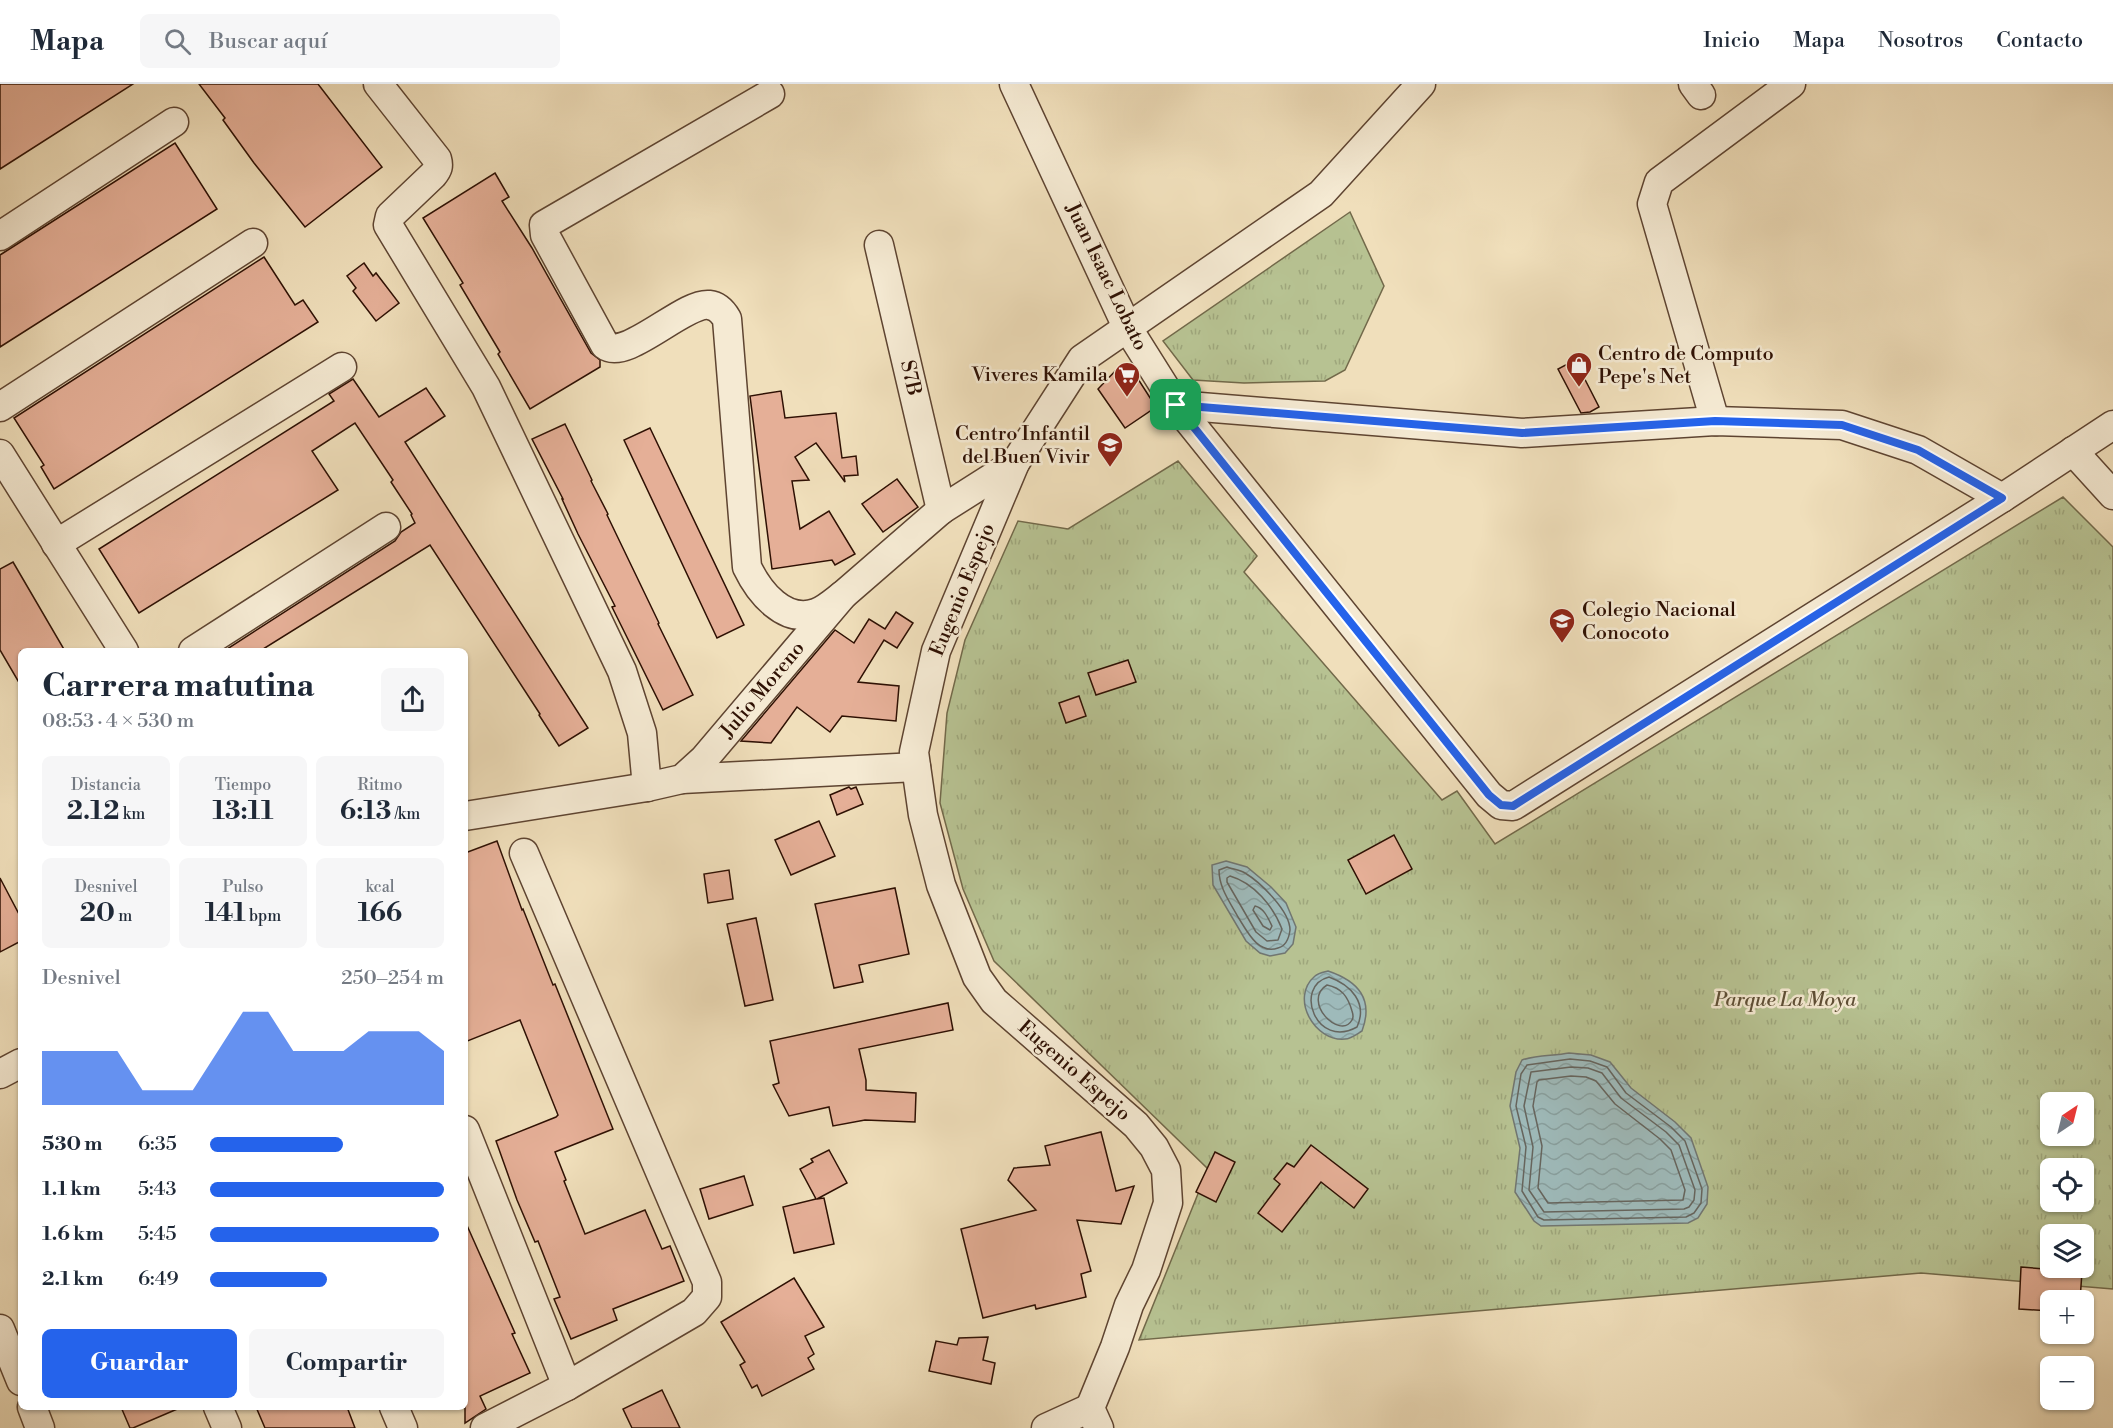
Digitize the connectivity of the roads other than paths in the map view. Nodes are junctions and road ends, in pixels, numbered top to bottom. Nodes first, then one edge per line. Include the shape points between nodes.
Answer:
1 (378, 84) edge
2 (1014, 84) edge
3 (1421, 84) edge
4 (1791, 84) edge
5 (770, 94) dead end
6 (174, 122) dead end
7 (0, 236) edge
8 (253, 243) dead end
9 (879, 245) dead end
10 (1127, 327) junction
11 (342, 367) dead end
12 (1176, 405) junction
13 (0, 408) edge
14 (1715, 421) junction
15 (2113, 425) edge
16 (2073, 451) junction
17 (0, 454) edge
18 (1015, 463) junction
19 (2113, 495) edge
20 (2002, 498) junction
21 (941, 510) junction
22 (386, 527) dead end
23 (56, 544) junction
24 (843, 595) junction
25 (122, 648) edge
26 (198, 648) edge
27 (916, 767) junction
28 (682, 778) junction
29 (647, 788) junction
30 (468, 816) edge
31 (525, 853) dead end
32 (18, 1065) edge
33 (0, 1074) edge
34 (468, 1138) edge
35 (0, 1329) edge
36 (18, 1374) edge
37 (567, 1386) junction
38 (33, 1410) edge
39 (219, 1410) edge
40 (395, 1410) edge
41 (1094, 1418) edge
42 (40, 1428) edge
43 (227, 1428) edge
44 (403, 1428) edge
45 (485, 1428) edge
46 (1046, 1428) edge

1 - 29 street via 438,163 433,175 390,216 388,225 486,387 622,671 642,733
2 - 10 street, Juan Isaac Lobato
3 - 10 street, Eugenio Espejo via 1321,194
4 - 14 street via 1659,182 1654,194 1652,204
5 - 24 street via 544,225 545,235 609,348 631,343 707,304 723,313 727,319 747,567 755,584 786,613 817,613
6 - 7 street
8 - 13 street
9 - 21 street, S7B
10 - 12 street, Juan Isaac Lobato
10 - 18 street, Eugenio Espejo via 1082,359
11 - 23 street
12 - 14 street via 1522,433
12 - 20 street, Juan Isaac Lobato via 1489,795 1501,805 1513,806
14 - 20 street via 1842,425 1918,450
15 - 16 street
16 - 19 street
16 - 20 street
17 - 23 street
18 - 21 street, Julio Moreno
18 - 27 street, Eugenio Espejo via 936,651 914,752
21 - 24 street, Julio Moreno
22 - 26 street
23 - 25 street
24 - 28 street, Julio Moreno via 704,759
27 - 28 street
27 - 41 street, Eugenio Espejo via 940,885 977,977 994,1001 1136,1125 1166,1170 1168,1203 1146,1270 1129,1305
28 - 29 street, Julio Moreno
29 - 30 street, Julio Moreno
31 - 37 street via 707,1282 707,1297 694,1312
32 - 33 street
34 - 37 street
35 - 36 street
37 - 45 street
38 - 42 street
39 - 43 street
40 - 44 street
41 - 46 street

